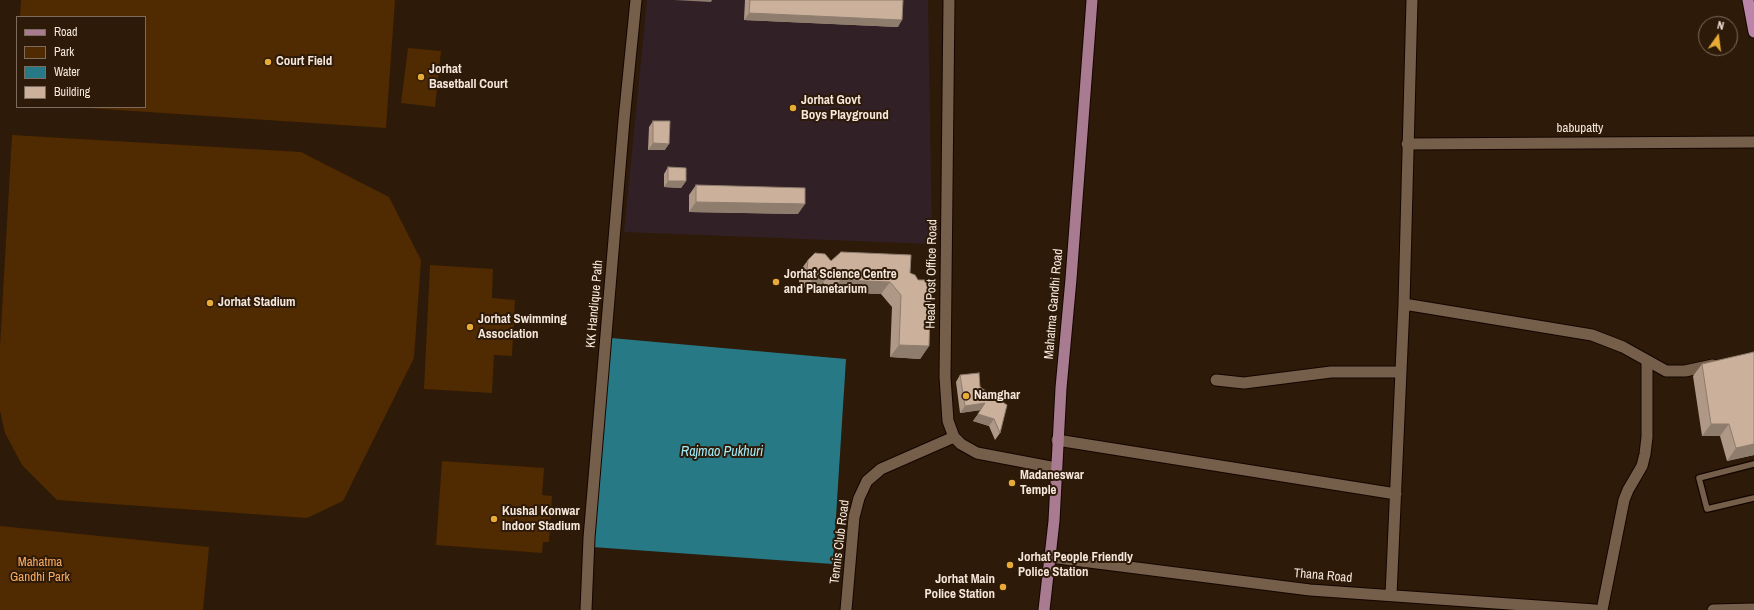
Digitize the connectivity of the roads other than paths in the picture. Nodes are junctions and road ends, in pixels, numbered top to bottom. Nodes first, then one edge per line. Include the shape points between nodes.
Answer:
1 (636, 0) edge
2 (949, 0) edge
3 (1092, 0) edge
4 (1412, 0) edge
5 (1748, 0) edge
6 (1754, 32) edge
7 (1754, 142) edge
8 (1407, 144) junction
9 (1404, 304) junction
10 (1647, 362) junction
11 (1724, 362) edge
12 (1400, 372) junction
13 (1216, 380) dead end
14 (954, 437) junction
15 (1057, 440) junction
16 (1754, 464) edge
17 (1056, 468) junction
18 (1396, 494) junction
19 (1754, 498) edge
20 (1050, 557) junction
21 (1391, 596) junction
22 (1556, 609) edge
23 (1754, 609) edge
24 (586, 610) edge
25 (846, 610) edge
26 (1044, 610) edge
27 (1595, 610) edge
28 (1602, 610) edge
29 (1713, 610) edge

1 - 24 street, KK Handique Path via 590,530
2 - 14 street, Head Post Office Road via 945,377 948,421
3 - 15 main road, Mahatma Gandhi Road
4 - 8 street
5 - 6 highway
7 - 8 street, babupatty
8 - 9 street
9 - 10 street via 1592,334 1624,347
9 - 12 street
10 - 11 street via 1666,371 1675,372
10 - 28 street via 1645,454 1642,466 1624,500
12 - 13 street via 1331,372 1244,383
12 - 18 street
14 - 17 street via 977,453
14 - 25 street, Tennis Club Road via 880,469 867,481 854,517
15 - 17 main road, Mahatma Gandhi Road
15 - 18 street
16 - 19 lane via 1699,478 1707,509
17 - 20 main road, Mahatma Gandhi Road
18 - 21 street
20 - 21 street, Thana Road via 1310,590
20 - 26 main road, Mahatma Gandhi Road
21 - 22 street, Thana Road
22 - 27 street, Thana Road
23 - 29 street

